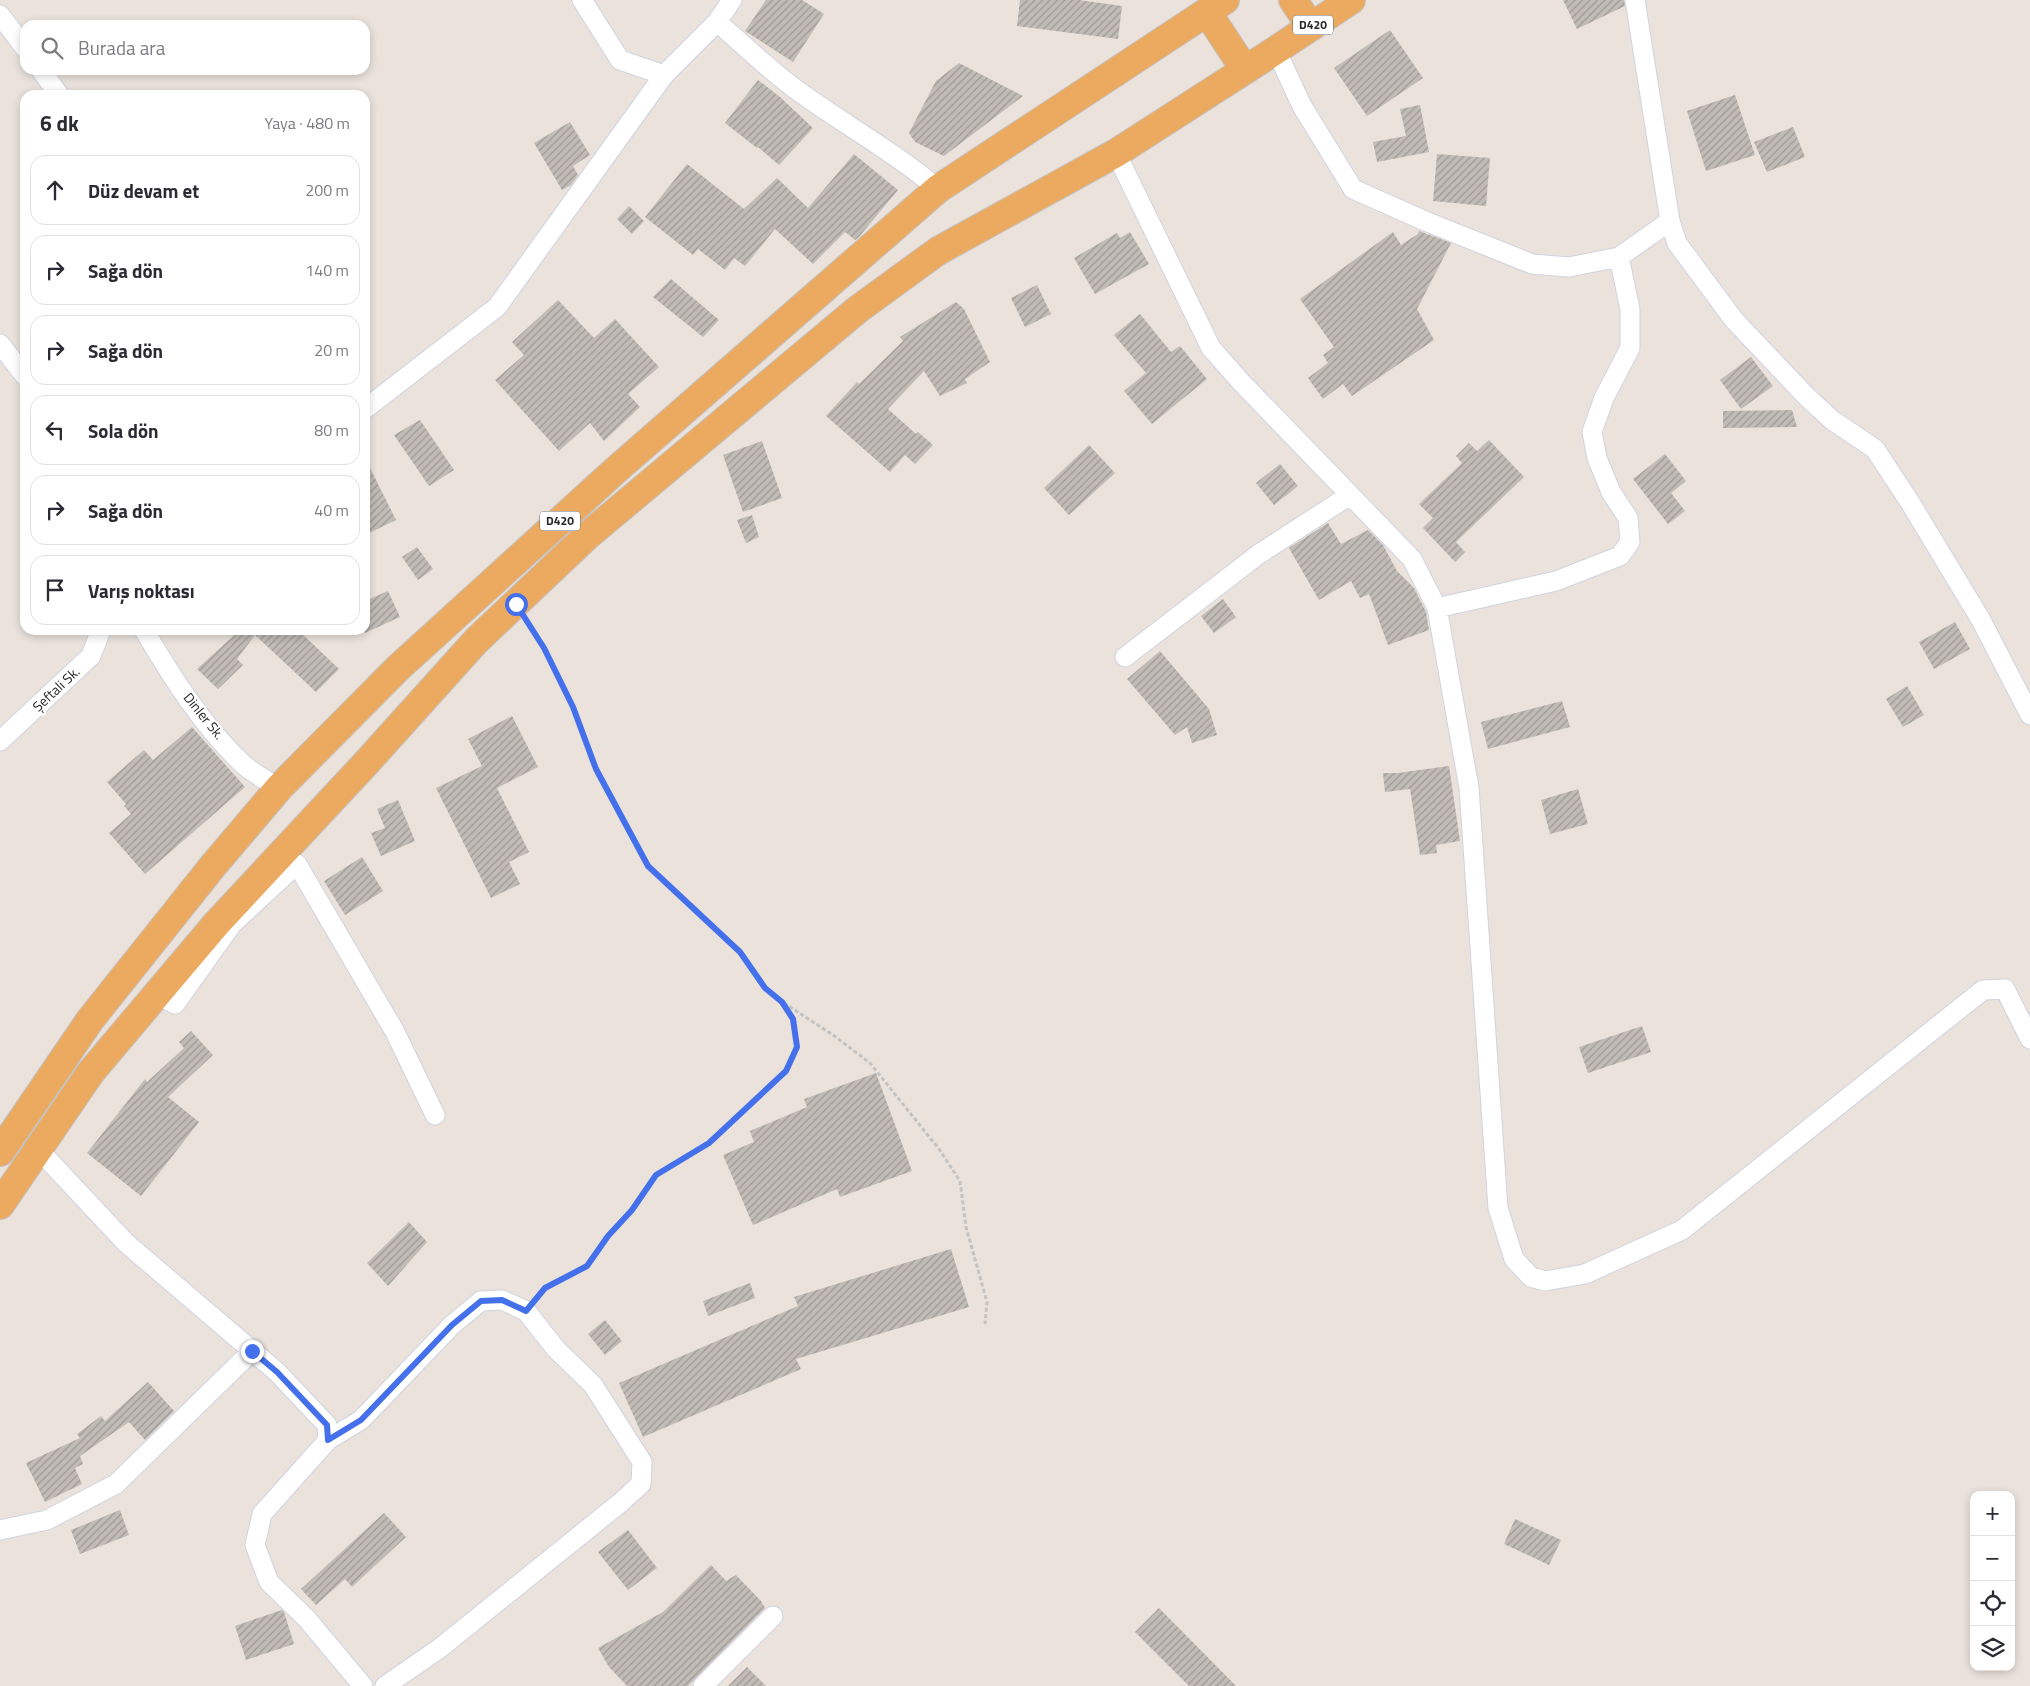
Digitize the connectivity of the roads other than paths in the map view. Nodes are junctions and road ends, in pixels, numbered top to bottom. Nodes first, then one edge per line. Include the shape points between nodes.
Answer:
1 (582, 0) edge
2 (732, 0) edge
3 (1293, 0) edge
4 (1351, 0) edge
5 (1635, 0) edge
6 (1216, 6) edge
7 (0, 15) edge
8 (717, 22) junction
9 (1311, 27) junction
10 (20, 41) edge
11 (1276, 50) junction
12 (1245, 70) junction
13 (664, 74) junction
14 (45, 75) edge
15 (55, 90) edge
16 (1116, 153) junction
17 (938, 189) junction
18 (1670, 221) junction
19 (1619, 256) junction
20 (0, 344) edge
21 (20, 370) edge
22 (370, 405) edge
23 (1350, 494) junction
24 (1438, 608) junction
25 (99, 635) edge
26 (147, 635) edge
27 (1125, 657) dead end
28 (2030, 716) edge
29 (0, 741) edge
30 (279, 788) junction
31 (156, 994) junction
32 (2030, 1039) edge
33 (435, 1115) dead end
34 (39, 1150) junction
35 (0, 1152) edge
36 (0, 1205) edge
37 (252, 1351) junction
38 (328, 1440) junction
39 (0, 1530) edge
40 (773, 1616) dead end
41 (363, 1686) edge
42 (385, 1686) edge
43 (704, 1686) edge

1 - 13 street via 620,60
2 - 8 street
3 - 9 highway
4 - 9 highway, D420
5 - 18 street
6 - 12 highway
6 - 17 highway, D420
7 - 10 street
8 - 13 street
8 - 17 street via 795,89 912,167
9 - 11 highway, D420
11 - 12 highway
11 - 19 street via 1302,106 1352,188 1532,264 1569,267
12 - 16 highway
13 - 22 street via 497,307
14 - 15 street
16 - 23 street via 1210,348
16 - 31 highway via 938,251 857,310 587,536 476,641
17 - 30 highway, D420 via 617,469 398,668
18 - 19 street
18 - 28 street via 1677,243 1734,320 1832,420 1875,449 1981,620
19 - 24 street via 1630,309 1630,348 1604,398 1592,432 1597,458 1628,518 1630,542 1620,556 1556,582
20 - 21 street
23 - 24 street via 1412,559
23 - 27 street via 1259,554
24 - 32 street via 1469,788 1498,1208 1514,1259 1531,1277 1545,1281 1585,1274 1682,1230 1983,990 2005,990
25 - 29 street, Şeftali Sk. via 91,656
26 - 30 street, Dinler Sk. via 171,675 208,725 245,765
30 - 35 highway, D420 via 90,1020
31 - 33 street via 175,1004 232,924 297,864 395,1032
31 - 34 highway via 91,1072
34 - 36 highway
34 - 37 street via 126,1243
37 - 38 street via 277,1372 327,1425
37 - 39 street via 116,1484 47,1520
38 - 41 street via 262,1514 255,1545 268,1582 307,1619
38 - 42 street via 361,1420 452,1325 481,1301 502,1300 526,1311 556,1349 593,1385 642,1462 641,1484 482,1616
40 - 43 street

